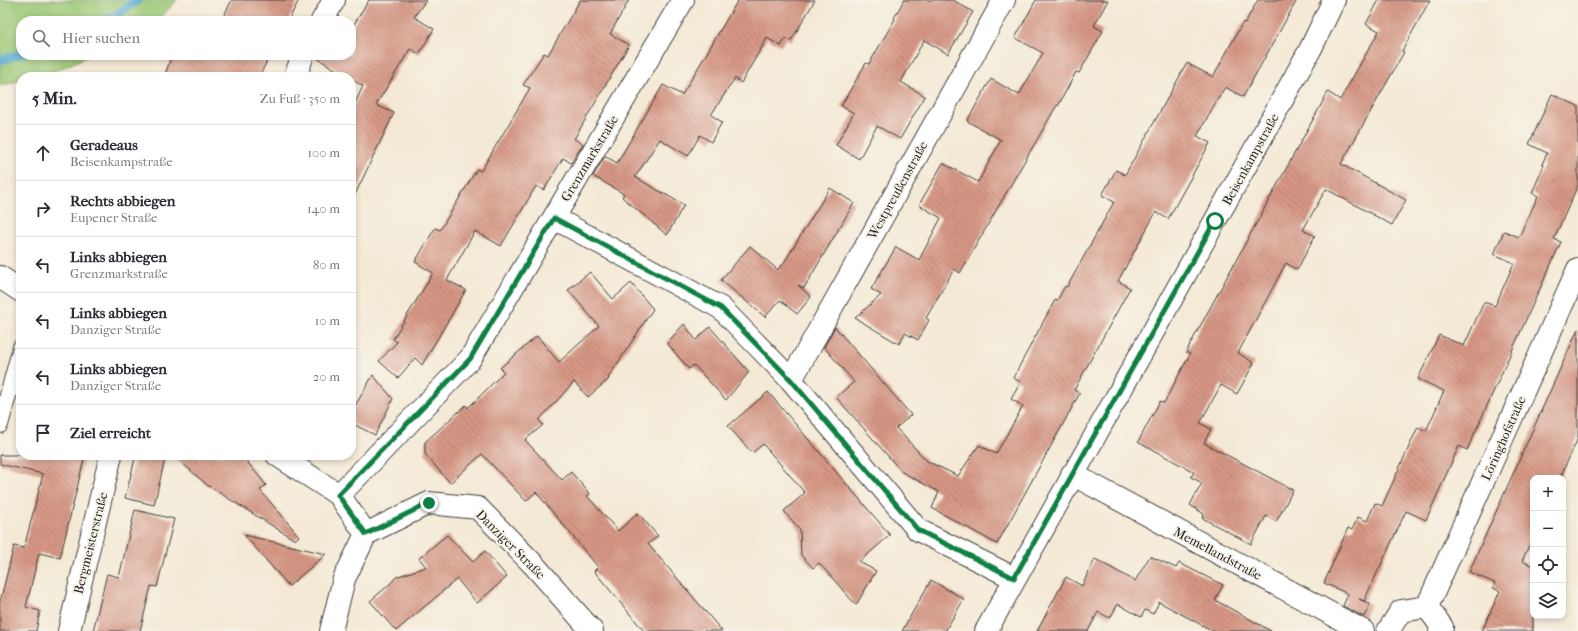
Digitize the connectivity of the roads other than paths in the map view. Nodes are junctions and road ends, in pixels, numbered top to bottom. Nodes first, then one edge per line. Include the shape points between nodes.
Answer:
1 (334, 0) edge
2 (683, 0) edge
3 (1004, 0) edge
4 (1334, 0) edge
5 (325, 16) edge
6 (301, 60) edge
7 (297, 72) edge
8 (554, 218) junction
9 (1578, 268) edge
10 (0, 277) edge
11 (16, 288) edge
12 (16, 366) edge
13 (791, 380) junction
14 (0, 425) edge
15 (111, 460) edge
16 (285, 460) edge
17 (1072, 474) junction
18 (338, 495) junction
19 (366, 534) junction
20 (1014, 578) junction
21 (1427, 607) junction
22 (69, 631) edge
23 (331, 631) edge
24 (592, 631) edge
25 (986, 631) edge
26 (1363, 631) edge
27 (1388, 631) edge
28 (1440, 631) edge

1 - 5 street
2 - 8 street, Grenzmarkstraße
3 - 13 street, Westpreußenstraße
4 - 17 street, Beisenkampstraße via 1311,48 1227,200
6 - 7 street
8 - 13 street via 721,308
8 - 18 street, Grenzmarkstraße via 470,359
9 - 21 street, Löringhofstraße
10 - 11 street
12 - 14 lane
13 - 20 street via 918,530
15 - 22 street, Bergmeisterstraße
16 - 18 street
17 - 20 street, Beisenkampstraße
17 - 26 street, Memellandstraße
18 - 19 street
19 - 23 street via 344,579
19 - 24 street, Danziger Straße via 429,503 478,508 533,564
20 - 25 street, Beisenkampstraße
21 - 27 street via 1401,611
21 - 28 street via 1442,627

